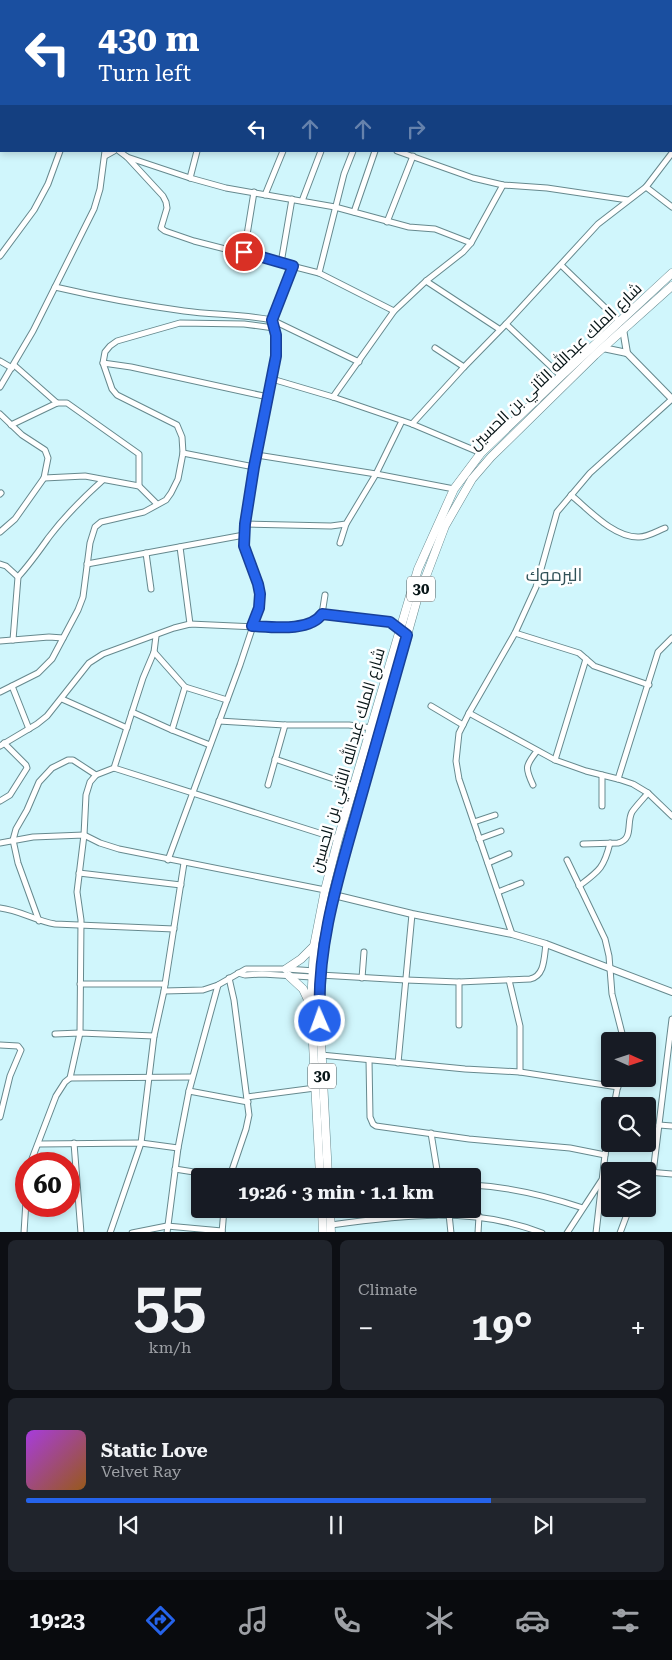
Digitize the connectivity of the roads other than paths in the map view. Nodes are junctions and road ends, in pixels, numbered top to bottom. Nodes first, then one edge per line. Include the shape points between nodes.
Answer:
1 (60, 152) edge
2 (120, 152) edge
3 (197, 152) edge
4 (283, 152) edge
5 (321, 152) edge
6 (354, 152) edge
7 (375, 152) edge
8 (400, 152) edge
9 (672, 153) edge
10 (105, 154) edge
11 (413, 156) junction
12 (127, 157) junction
13 (190, 178) junction
14 (503, 185) junction
15 (646, 187) junction
16 (254, 192) junction
17 (264, 195) junction
18 (292, 199) junction
19 (302, 200) junction
20 (628, 200) junction
21 (335, 207) junction
22 (672, 207) edge
23 (354, 212) junction
24 (387, 222) junction
25 (471, 243) junction
26 (244, 252) junction
27 (0, 256) edge
28 (281, 262) junction
29 (560, 265) junction
30 (293, 266) junction
31 (319, 273) junction
32 (426, 281) junction
33 (671, 281) edge
34 (56, 287) junction
35 (394, 311) junction
36 (272, 320) junction
37 (506, 324) junction
38 (622, 326) junction
39 (274, 328) junction
40 (499, 330) junction
41 (435, 348) dead end
42 (604, 348) junction
43 (627, 353) junction
44 (0, 360) edge
45 (360, 362) junction
46 (103, 363) junction
47 (13, 366) junction
48 (464, 366) junction
49 (561, 376) junction
50 (272, 379) junction
51 (0, 387) edge
52 (268, 397) junction
53 (333, 397) junction
54 (672, 399) edge
55 (57, 403) junction
56 (0, 414) edge
57 (402, 421) junction
58 (412, 424) junction
59 (11, 425) junction
60 (183, 453) junction
61 (481, 453) junction
62 (257, 455) junction
63 (254, 467) junction
64 (376, 474) junction
65 (44, 478) junction
66 (103, 480) junction
67 (139, 486) junction
68 (454, 489) junction
69 (571, 495) junction
70 (157, 504) junction
71 (245, 524) junction
72 (346, 524) junction
73 (665, 528) dead end
74 (0, 532) edge
75 (244, 535) junction
76 (340, 543) dead end
77 (180, 547) junction
78 (146, 553) junction
79 (0, 564) edge
80 (87, 564) junction
81 (18, 577) junction
82 (151, 589) dead end
83 (325, 595) dead end
84 (322, 614) junction
85 (190, 624) junction
86 (252, 626) junction
87 (399, 630) junction
88 (515, 632) junction
89 (407, 635) junction
90 (156, 636) junction
91 (63, 638) junction
92 (672, 638) edge
93 (13, 640) junction
94 (0, 641) edge
95 (154, 652) junction
96 (586, 659) junction
97 (649, 685) junction
98 (12, 686) junction
99 (185, 687) junction
100 (0, 692) edge
101 (62, 699) junction
102 (227, 700) junction
103 (431, 706) dead end
104 (132, 712) junction
105 (469, 713) junction
106 (219, 721) junction
107 (285, 725) junction
108 (462, 725) junction
109 (127, 728) junction
110 (372, 728) junction
111 (29, 729) junction
112 (172, 730) junction
113 (2, 745) edge
114 (210, 745) junction
115 (537, 751) junction
116 (275, 760) junction
117 (555, 760) junction
118 (114, 768) junction
119 (96, 775) junction
120 (602, 775) junction
121 (618, 779) junction
122 (268, 785) dead end
123 (533, 785) dead end
124 (354, 786) junction
125 (192, 792) junction
126 (648, 793) junction
127 (0, 801) edge
128 (602, 806) dead end
129 (495, 815) dead end
130 (672, 816) edge
131 (474, 822) junction
132 (501, 831) dead end
133 (84, 835) junction
134 (338, 839) junction
135 (479, 839) junction
136 (13, 840) junction
137 (0, 843) edge
138 (610, 843) junction
139 (583, 844) dead end
140 (509, 854) dead end
141 (168, 860) junction
142 (566, 860) dead end
143 (184, 863) junction
144 (488, 863) junction
145 (79, 874) junction
146 (521, 883) dead end
147 (181, 886) junction
148 (579, 886) junction
149 (325, 890) junction
150 (498, 892) junction
151 (334, 895) junction
152 (0, 908) edge
153 (412, 914) junction
154 (39, 921) junction
155 (81, 926) junction
156 (174, 929) junction
157 (512, 934) junction
158 (546, 944) junction
159 (314, 946) junction
160 (364, 952) dead end
161 (608, 967) junction
162 (288, 972) junction
163 (314, 974) junction
164 (229, 978) junction
165 (362, 978) junction
166 (406, 980) junction
167 (508, 980) junction
168 (459, 982) junction
169 (80, 984) junction
170 (165, 984) junction
171 (218, 985) junction
172 (164, 991) junction
173 (672, 992) edge
174 (311, 1006) junction
175 (672, 1019) edge
176 (459, 1025) dead end
177 (622, 1032) edge
178 (80, 1033) junction
179 (55, 1034) dead end
180 (154, 1036) junction
181 (0, 1045) edge
182 (321, 1055) junction
183 (370, 1060) junction
184 (398, 1063) junction
185 (669, 1068) edge
186 (520, 1072) junction
187 (149, 1077) junction
188 (192, 1077) junction
189 (70, 1078) junction
190 (601, 1084) edge
191 (315, 1088) junction
192 (189, 1091) junction
193 (248, 1099) junction
194 (0, 1117) edge
195 (659, 1125) junction
196 (672, 1126) edge
197 (431, 1133) junction
198 (74, 1143) junction
199 (141, 1143) junction
200 (39, 1144) junction
201 (178, 1148) junction
202 (35, 1152) edge
203 (606, 1152) edge
204 (605, 1155) junction
205 (604, 1162) edge
206 (652, 1162) edge
207 (233, 1168) edge
208 (320, 1168) edge
209 (328, 1168) edge
210 (437, 1168) edge
211 (175, 1169) junction
212 (191, 1172) edge
213 (656, 1173) edge
214 (672, 1174) edge
215 (601, 1182) edge
216 (481, 1186) edge
217 (601, 1190) edge
218 (583, 1208) junction
219 (481, 1216) edge
220 (25, 1217) edge
221 (625, 1217) edge
222 (223, 1218) edge
223 (322, 1218) edge
224 (384, 1218) edge
225 (449, 1218) edge
226 (479, 1218) edge
227 (331, 1229) edge
228 (167, 1230) edge
229 (24, 1232) edge
230 (82, 1232) edge
231 (110, 1232) edge
232 (132, 1232) edge
233 (222, 1232) edge
234 (323, 1232) edge
235 (451, 1232) edge
236 (478, 1232) edge
237 (542, 1232) edge
238 (567, 1232) edge
239 (596, 1232) edge
240 (620, 1232) edge

1 - 27 street via 34,210
2 - 12 street
3 - 13 street
4 - 17 street
5 - 19 street
6 - 21 street
7 - 23 street
8 - 11 street
9 - 15 street
10 - 34 street via 94,209
11 - 14 street
11 - 24 street
12 - 13 street
12 - 26 street via 166,202 161,228
13 - 16 street
14 - 20 street
14 - 25 street
15 - 20 street
15 - 22 street
16 - 17 street
16 - 26 street
17 - 18 street
18 - 19 street
18 - 28 street
19 - 21 street
20 - 29 street via 598,224
21 - 23 street
21 - 31 street
23 - 24 street
24 - 25 street via 435,229
25 - 32 street
26 - 28 street
28 - 30 street
29 - 37 street
29 - 38 street
30 - 31 street
30 - 36 street
31 - 35 street
32 - 35 street
32 - 40 street
33 - 38 main road, شارع الملك عبدالله الثاني بن الحسين / 30
34 - 36 street via 183,311
34 - 47 street
35 - 45 street
36 - 39 street
36 - 45 street
37 - 40 street
37 - 49 street
38 - 42 main road, شارع الملك عبدالله الثاني بن الحسين / 30
38 - 43 street
38 - 49 main road, شارع الملك عبدالله الثاني بن الحسين / 30
39 - 46 street via 244,324 180,324 117,341 105,352
39 - 50 street via 276,343
40 - 48 street
41 - 48 street
42 - 43 street
42 - 89 main road, شارع الملك عبدالله الثاني بن الحسين / 30 via 472,479 438,541
43 - 54 street
44 - 47 street
45 - 53 street
46 - 52 street
46 - 60 street via 117,395 177,425
47 - 51 street
47 - 55 street
48 - 58 street
49 - 61 main road, شارع الملك عبدالله الثاني بن الحسين / 30
50 - 52 street
50 - 53 street
52 - 62 street
53 - 57 street
54 - 69 street via 590,473
55 - 59 street
55 - 67 street via 67,403 139,454
56 - 59 street
57 - 58 street
57 - 64 street
58 - 61 street
59 - 65 street via 45,450 48,458
60 - 63 street
60 - 70 street via 178,479 171,494
61 - 68 main road, شارع الملك عبدالله الثاني بن الحسين / 30
62 - 63 street
62 - 64 street
63 - 71 street
64 - 68 street
64 - 72 street
65 - 66 street via 85,476
65 - 74 street via 15,519
66 - 67 street
66 - 81 street via 77,505
67 - 70 street
68 - 87 main road, شارع الملك عبدالله الثاني بن الحسين / 30 via 418,569
69 - 73 street via 621,534 640,537
69 - 88 street via 557,512 536,588
70 - 80 street via 144,512 106,521 95,527
71 - 72 street
71 - 75 street
72 - 76 street
75 - 77 street
75 - 86 street via 246,552 260,594
77 - 78 street
77 - 85 street
78 - 80 street
78 - 82 street
79 - 81 street
80 - 91 street via 83,597
81 - 93 street
83 - 84 street
84 - 86 street via 318,620 298,626
84 - 87 street via 387,621
85 - 86 street
85 - 90 street
86 - 102 street
87 - 89 street
87 - 110 main road, شارع الملك عبدالله الثاني بن الحسين / 30
88 - 96 street via 580,653
88 - 105 street
89 - 151 main road, شارع الملك عبدالله الثاني بن الحسين / 30
90 - 95 street
90 - 101 street via 96,658
91 - 93 street
91 - 98 street via 46,667
92 - 97 street via 658,652
93 - 94 street
95 - 99 street
95 - 104 street
96 - 97 street via 594,666
96 - 117 street
97 - 121 street
98 - 100 street
98 - 111 street
99 - 102 street
99 - 112 street
101 - 109 street
101 - 111 street
102 - 106 street
103 - 108 street
104 - 109 street
104 - 112 street
105 - 108 street
105 - 115 street
106 - 107 street
106 - 114 street
107 - 110 street
107 - 116 street
108 - 131 street via 457,742 457,770
109 - 118 street
110 - 124 main road, شارع الملك عبدالله الثاني بن الحسين / 30
111 - 113 street
112 - 114 street
113 - 127 street via 28,768 10,795
114 - 125 street
115 - 117 street
115 - 123 street via 527,766
116 - 122 street
116 - 124 street
117 - 120 street
118 - 119 street
118 - 125 street
119 - 133 street via 86,795
119 - 136 street via 73,760 52,768 39,782
120 - 121 street
120 - 128 street
121 - 126 street
124 - 134 main road, شارع الملك عبدالله الثاني بن الحسين / 30
125 - 134 street
125 - 141 street
126 - 130 street
126 - 138 street via 632,813 626,839
129 - 131 street
131 - 135 street
132 - 135 street
133 - 136 street
133 - 141 street via 113,847
133 - 145 street
134 - 149 main road, شارع الملك عبدالله الثاني بن الحسين / 30
135 - 144 street
136 - 137 street
136 - 154 street
138 - 139 street
138 - 148 street via 602,867
140 - 144 street
141 - 143 street
142 - 148 street
143 - 147 street
143 - 149 street
144 - 150 street
145 - 147 street
145 - 155 street via 77,896
146 - 150 street
147 - 156 street
148 - 161 street via 605,940
149 - 159 main road, شارع الملك عبدالله الثاني بن الحسين / 30
150 - 157 street
151 - 153 street
151 - 163 main road, شارع الملك عبدالله الثاني بن الحسين / 30
152 - 154 street
153 - 157 street
153 - 166 street
154 - 155 street
155 - 156 street
155 - 169 street
156 - 170 street
157 - 158 street
158 - 161 street
158 - 167 street via 538,976
159 - 162 main road
159 - 163 main road, شارع الملك عبدالله الثاني بن الحسين / 30
160 - 165 street
161 - 173 street
161 - 177 street
162 - 163 street
162 - 164 street via 238,973
162 - 174 main road via 303,989
163 - 165 street
163 - 174 main road, شارع الملك عبدالله الثاني بن الحسين / 30
163 - 182 main road, شارع الملك عبدالله الثاني بن الحسين / 30
164 - 171 street
164 - 193 street
165 - 166 street
166 - 168 street
166 - 184 street
167 - 168 street
167 - 186 street via 520,1026
168 - 176 street
169 - 170 street
169 - 178 street
170 - 172 street
171 - 172 street via 197,991
171 - 188 street
172 - 180 street
174 - 191 main road, شارع الملك عبدالله الثاني بن الحسين / 30
175 - 185 street
178 - 179 street
178 - 180 street
178 - 189 street
180 - 187 street
181 - 194 street via 18,1046 21,1050 10,1076
182 - 183 street
182 - 209 main road, شارع الملك عبدالله الثاني بن الحسين / 30
183 - 184 street
183 - 197 street via 369,1106 373,1124
184 - 186 street
185 - 195 street
186 - 190 street
187 - 188 street
187 - 189 street
187 - 199 street
188 - 192 street
189 - 200 street via 56,1096
191 - 193 street
191 - 208 main road, شارع الملك عبدالله الثاني بن الحسين / 30
192 - 193 street
192 - 201 street
193 - 207 street via 246,1130
195 - 196 street
195 - 206 street
197 - 204 street via 562,1147
197 - 210 street
198 - 199 street
198 - 200 street
198 - 230 street
199 - 201 street
199 - 231 street
200 - 202 street
201 - 211 street
203 - 204 street
204 - 205 street
211 - 212 street
211 - 228 street
213 - 214 street
215 - 218 street
216 - 218 street via 528,1192
217 - 239 street
218 - 238 street
219 - 237 street
220 - 229 street
221 - 240 street
222 - 233 street
223 - 234 main road
224 - 227 street
225 - 235 street
226 - 236 street
228 - 232 street
228 - 233 street

